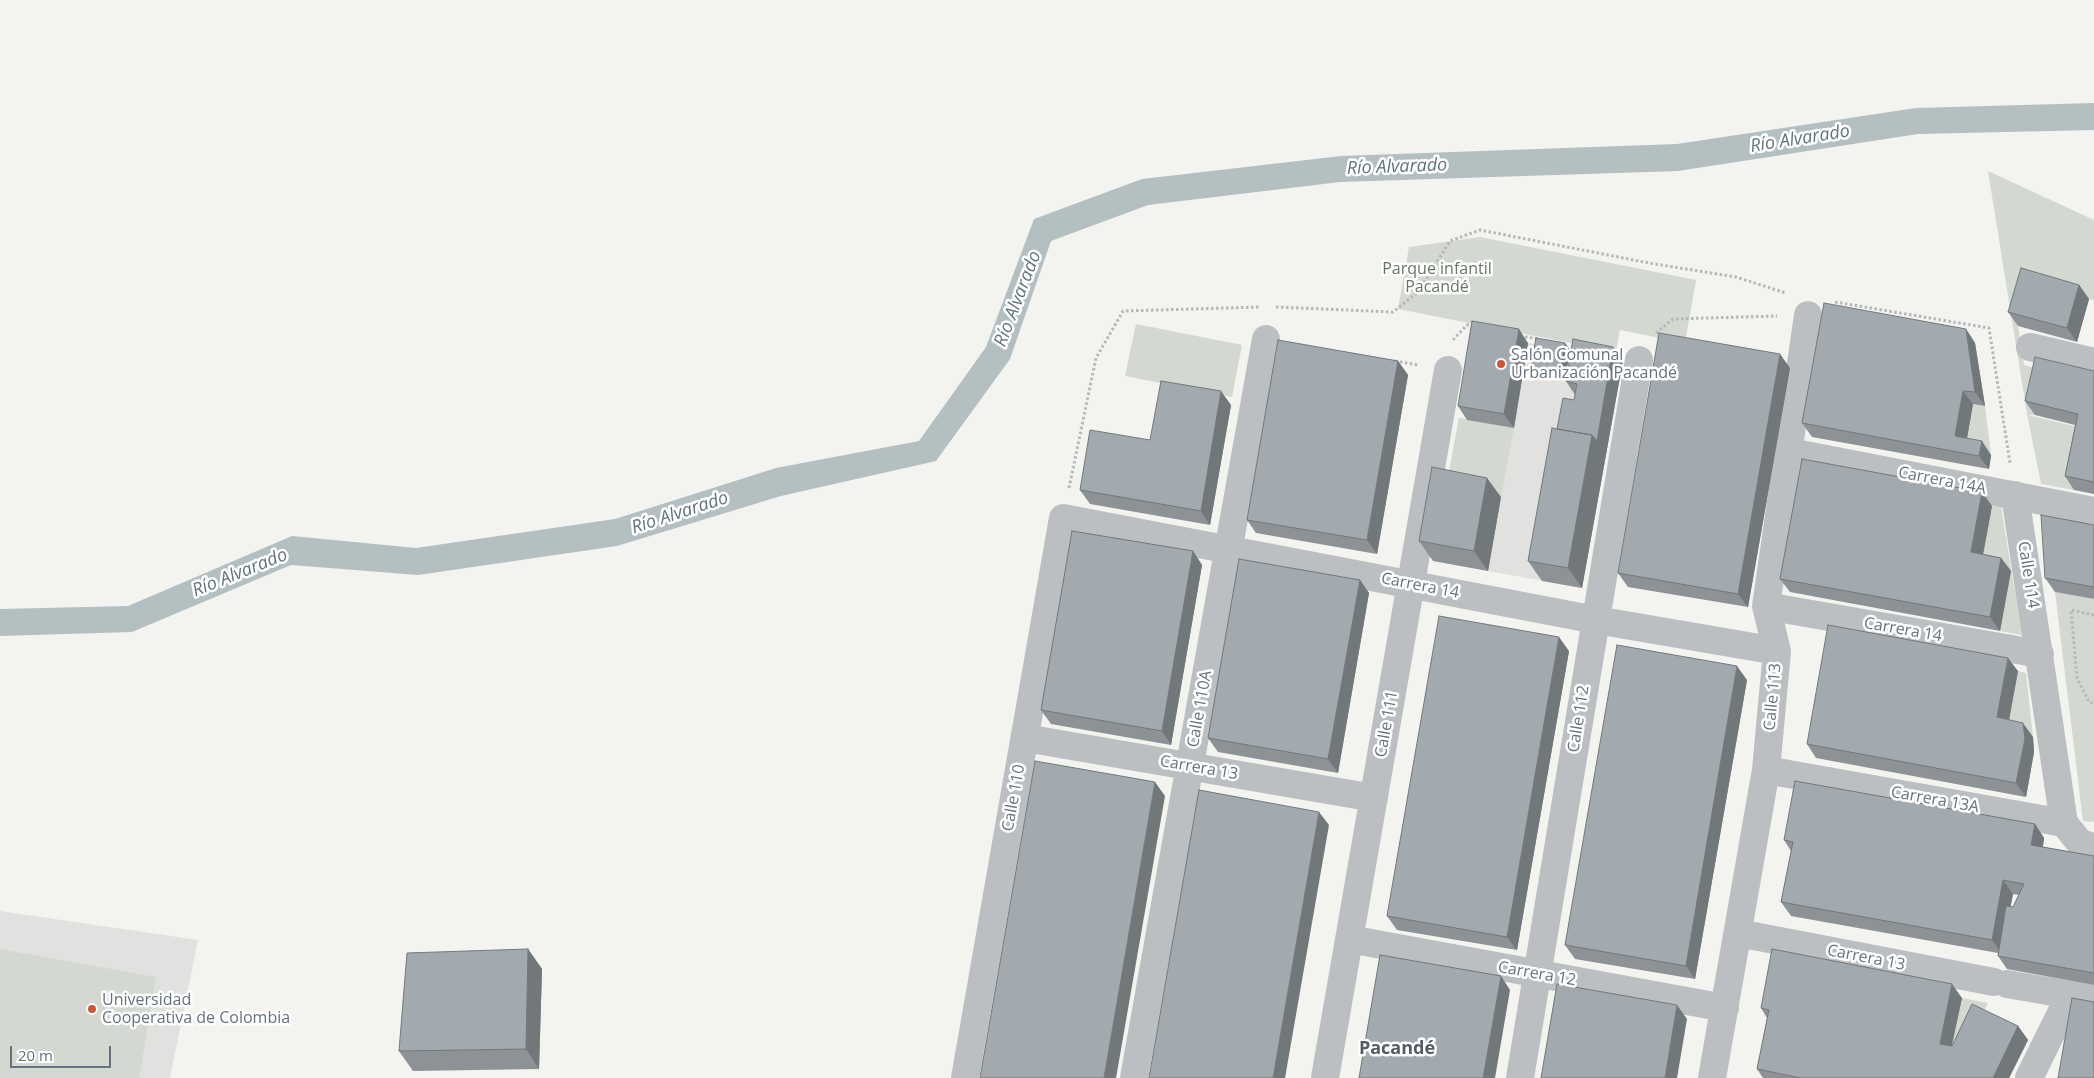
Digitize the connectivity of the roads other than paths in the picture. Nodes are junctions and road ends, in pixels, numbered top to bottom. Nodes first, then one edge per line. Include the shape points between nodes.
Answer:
1 (1808, 316) road end
2 (1266, 339) dead end
3 (2030, 347) dead end
4 (1639, 360) dead end
5 (2094, 362) edge
6 (1448, 370) dead end
7 (1790, 452) junction
8 (2015, 495) junction
9 (2094, 511) edge
10 (1063, 518) joint
11 (1228, 550) junction
12 (1412, 585) junction
13 (1766, 606) junction
14 (1596, 620) junction
15 (1777, 651) junction
16 (2040, 654) junction
17 (1024, 738) junction
18 (1189, 766) junction
19 (1766, 770) junction
20 (1374, 798) junction
21 (2064, 823) junction
22 (2094, 847) edge
23 (1738, 933) junction
24 (1349, 939) junction
25 (1537, 974) junction
26 (2082, 997) edge
27 (1725, 1008) junction
28 (965, 1078) edge
29 (1134, 1078) edge
30 (1325, 1078) edge
31 (1520, 1078) edge
32 (1712, 1078) edge
33 (2029, 1078) edge

1 - 7 street, Calle 113
2 - 11 street, Calle 110A
3 - 5 street
4 - 14 street, Calle 112
6 - 12 street, Calle 111
7 - 8 street, Carrera 14A
7 - 13 street, Calle 113
8 - 9 street, Carrera 14A
8 - 16 street, Calle 114
10 - 11 street, Carrera 14
10 - 17 street, Calle 110
11 - 12 street, Carrera 14
11 - 18 street, Calle 110A
12 - 14 street, Carrera 14
12 - 20 street, Calle 111
13 - 15 street, Calle 113
13 - 16 street, Carrera 14
14 - 15 street, Carrera 14
14 - 25 street, Calle 112
15 - 19 street, Calle 113
16 - 21 street, Calle 114
17 - 18 street, Carrera 13
17 - 28 street, Calle 110
18 - 20 street, Carrera 13
18 - 29 street, Calle 110A
19 - 21 street, Carrera 13A
19 - 23 street, Calle 113
20 - 24 street, Calle 111
21 - 22 street via 2080,843
23 - 26 street, Carrera 13
23 - 27 street, Calle 113
24 - 25 street, Carrera 12
24 - 30 street, Calle 111
25 - 27 street, Carrera 12
25 - 31 street, Calle 112
26 - 33 street
27 - 32 street, Calle 113

